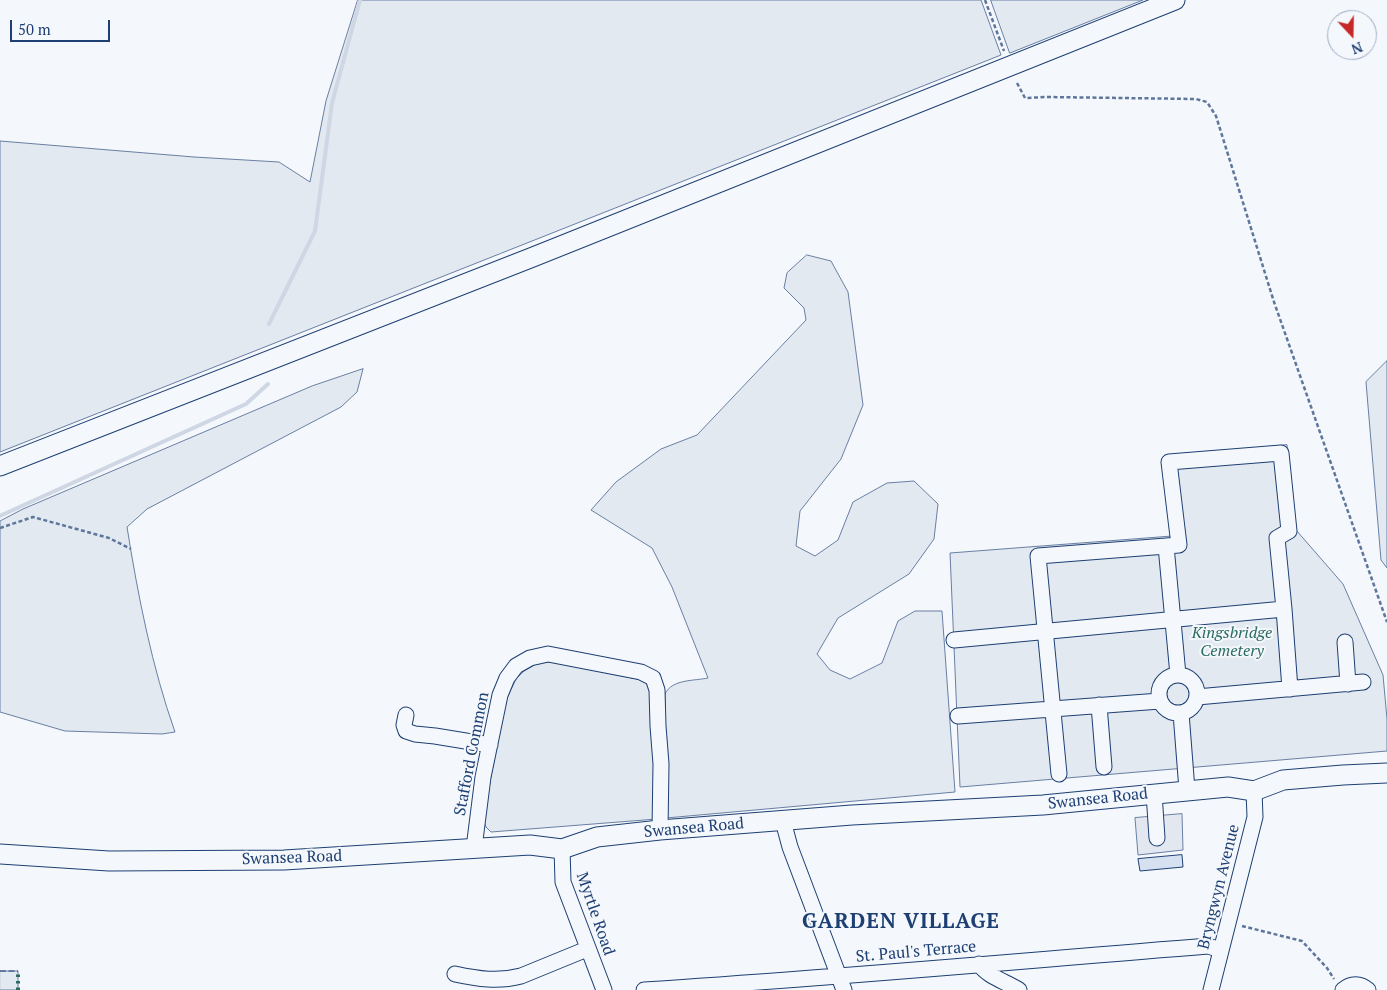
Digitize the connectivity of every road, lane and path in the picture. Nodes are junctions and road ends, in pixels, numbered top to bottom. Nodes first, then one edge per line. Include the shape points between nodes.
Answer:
1 (985, 0) edge
2 (1175, 0) edge
3 (1004, 51) dead end
4 (1017, 83) dead end
5 (0, 466) edge
6 (0, 528) edge
7 (1166, 546) junction
8 (131, 549) dead end
9 (1284, 610) junction
10 (1173, 620) junction
11 (1387, 622) edge
12 (1045, 632) junction
13 (954, 640) dead end
14 (1345, 642) dead end
15 (1178, 675) junction
16 (1290, 689) junction
17 (1198, 697) junction
18 (1160, 701) junction
19 (1099, 705) junction
20 (1052, 709) junction
21 (1181, 713) junction
22 (406, 715) dead end
23 (958, 716) dead end
24 (490, 745) junction
25 (1104, 767) dead end
26 (1387, 773) edge
27 (1059, 774) dead end
28 (1187, 790) junction
29 (1254, 791) junction
30 (1154, 794) junction
31 (783, 822) junction
32 (660, 830) junction
33 (1157, 838) dead end
34 (474, 848) junction
35 (562, 849) junction
36 (0, 854) edge
37 (1228, 923) junction
38 (587, 949) junction
39 (1221, 950) junction
40 (979, 964) junction
41 (455, 974) dead end
42 (841, 983) edge
43 (816, 984) edge
44 (604, 990) edge
45 (644, 990) edge
46 (1019, 990) edge
47 (1211, 990) edge
48 (1343, 990) edge
49 (1368, 990) edge

1 - 3 path
2 - 5 main road
4 - 11 path via 1024,98 1196,99 1207,102 1216,116 1274,302
6 - 8 path via 33,517 109,538
7 - 9 street via 1179,545 1169,462 1281,453 1289,531 1277,538
7 - 10 street
7 - 12 street via 1038,556
9 - 10 street
9 - 16 street
10 - 12 street
10 - 15 street
12 - 13 street
12 - 20 street
14 - 16 street via 1355,683
15 - 17 street via 1191,679
15 - 18 street via 1163,683
16 - 17 street
17 - 21 street via 1192,708
18 - 19 street
18 - 21 street via 1170,711
19 - 20 street
19 - 25 street
20 - 23 street
20 - 27 street
21 - 28 street
22 - 24 street via 406,731
24 - 32 street, Stafford Common via 500,695 507,678 516,666 530,658 548,654 641,672 653,678 657,690
24 - 34 street, Stafford Common
26 - 29 main road, Swansea Road via 1283,780
28 - 29 main road, Swansea Road via 1228,787
28 - 30 main road, Swansea Road
29 - 37 street, Bryngwyn Avenue via 1254,817
30 - 31 main road, Swansea Road via 1043,805
30 - 33 street
31 - 32 main road, Swansea Road
31 - 42 street
32 - 35 main road, Swansea Road via 597,837
34 - 35 main road, Swansea Road via 530,845
34 - 36 main road, Swansea Road via 284,860 109,861
35 - 38 street, Myrtle Road via 562,882
37 - 39 street, Bryngwyn Avenue
37 - 48 path via 1302,941
38 - 41 street via 510,979 479,979
38 - 44 street, Myrtle Road
39 - 40 street, St. Paul's Terrace via 1208,946
39 - 47 street, Bryngwyn Avenue
40 - 42 street, St. Paul's Terrace
40 - 46 street via 984,972
42 - 43 street, St. Paul's Terrace
43 - 45 street, St. Paul's Terrace
48 - 49 street via 1357,984

